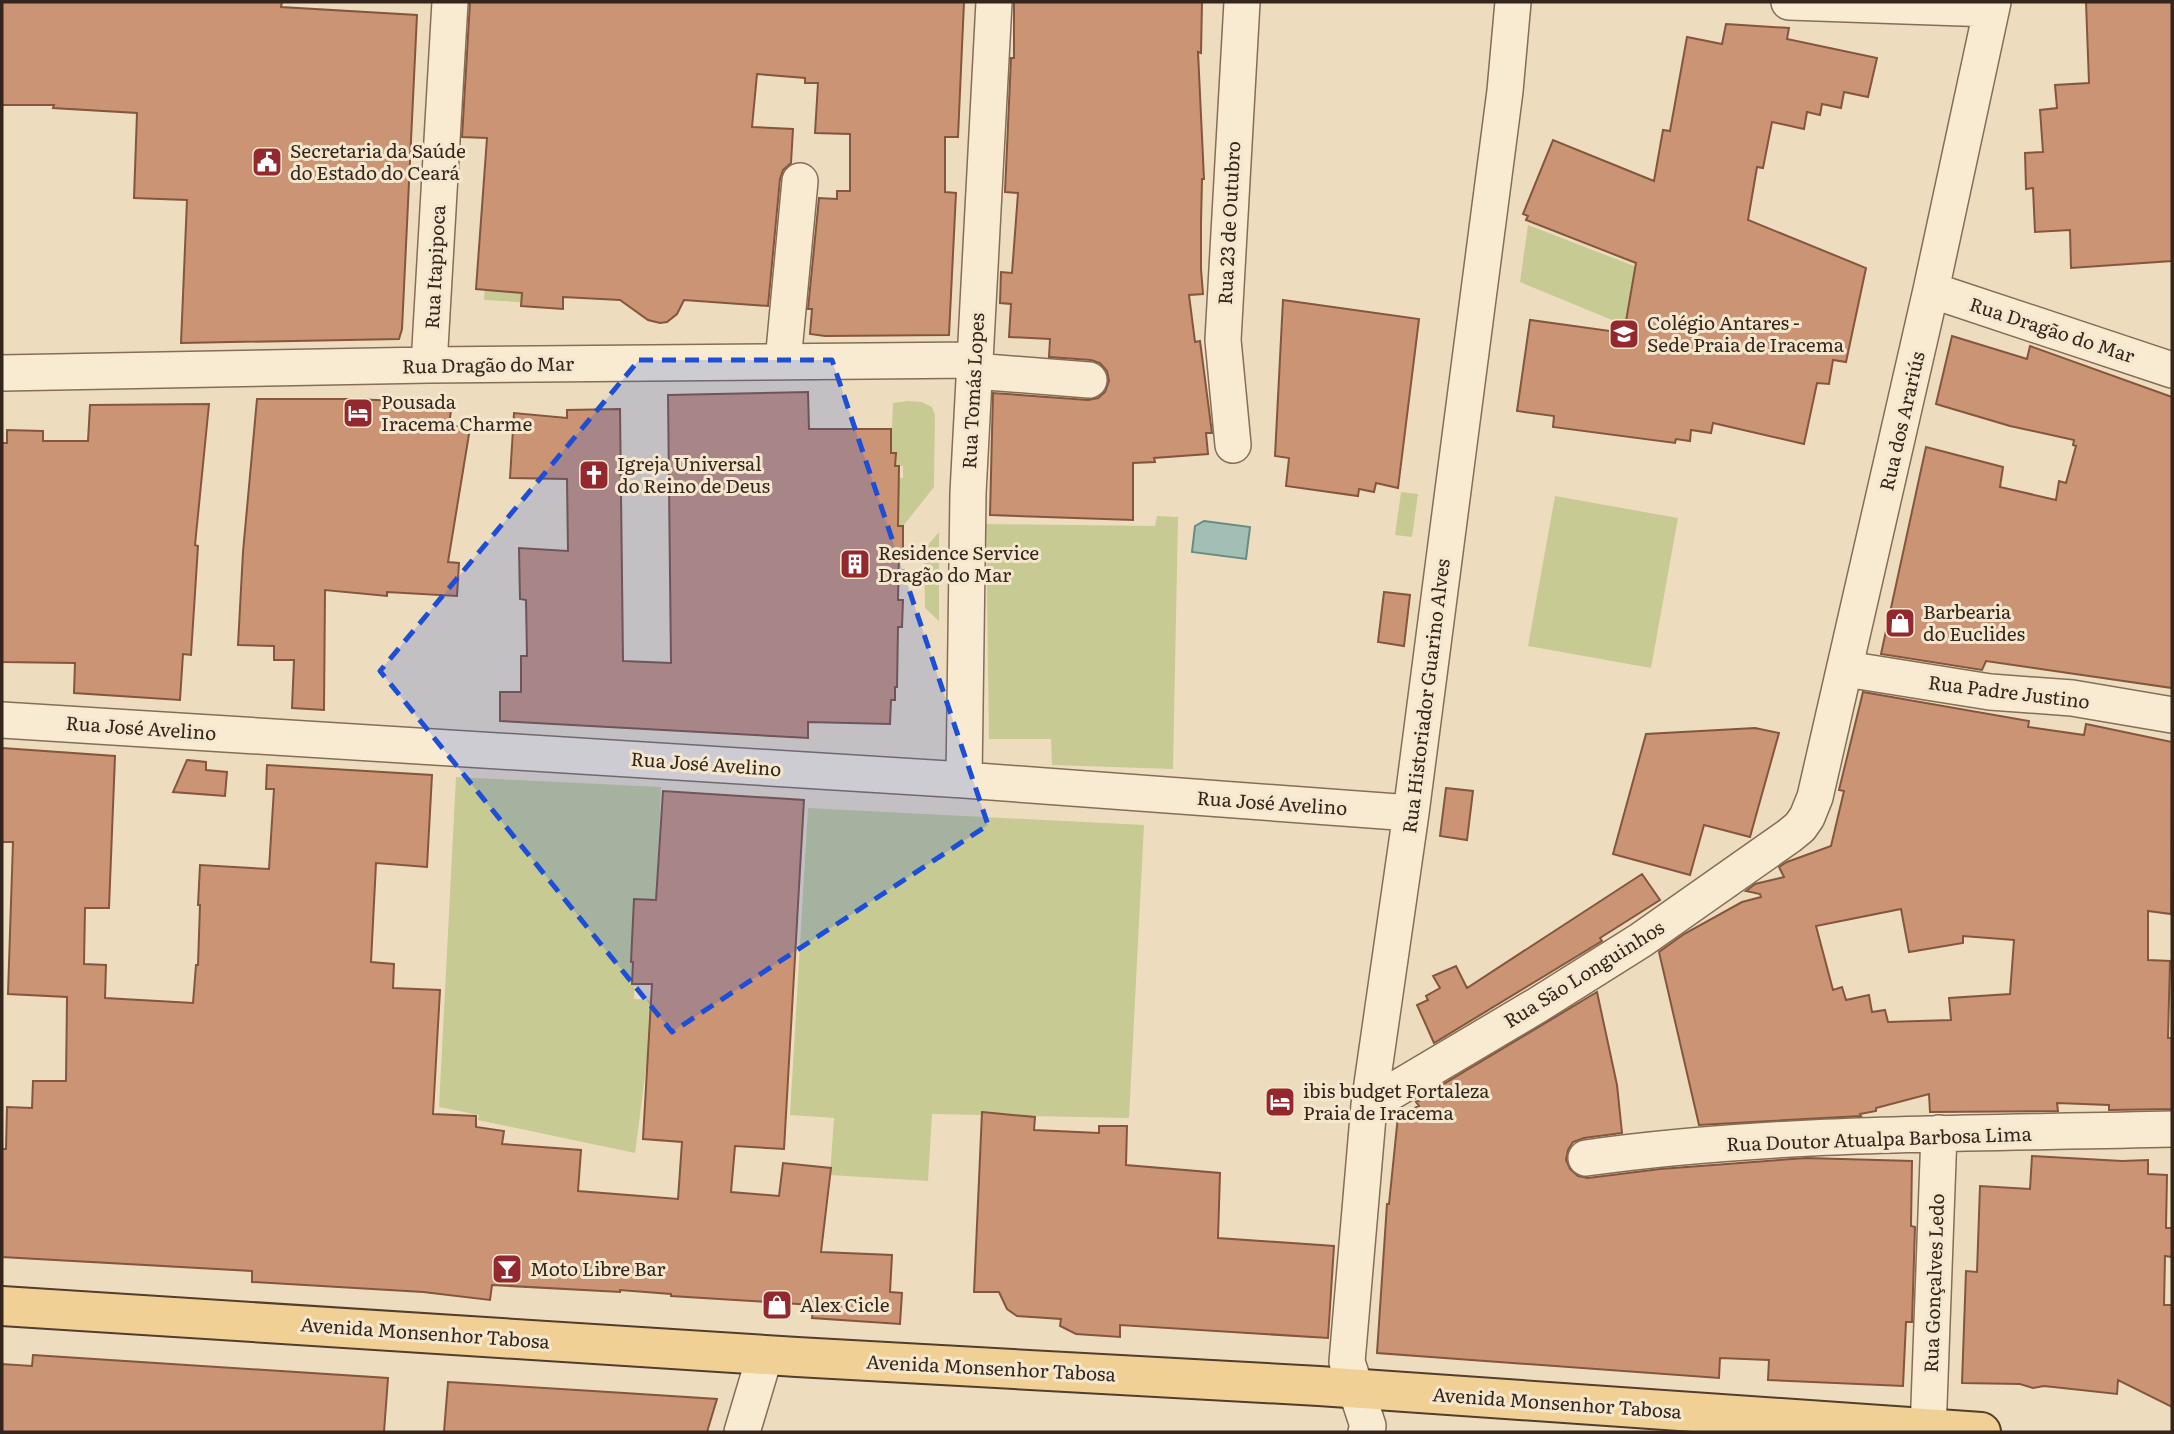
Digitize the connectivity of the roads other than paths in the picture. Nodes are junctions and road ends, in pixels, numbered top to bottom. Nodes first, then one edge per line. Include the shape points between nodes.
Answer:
1 (450, 2) edge
2 (994, 2) edge
3 (1241, 2) edge
4 (1513, 2) edge
5 (1789, 2) edge
6 (1992, 5) edge
7 (800, 181) dead end
8 (1931, 290) junction
9 (783, 362) junction
10 (429, 365) junction
11 (974, 365) junction
12 (2172, 370) edge
13 (2, 373) edge
14 (1089, 380) dead end
15 (1233, 445) dead end
16 (1846, 669) junction
17 (2172, 715) edge
18 (2, 720) edge
19 (964, 780) junction
20 (1411, 813) junction
21 (1793, 833) joint
22 (1369, 1105) junction
23 (2172, 1129) edge
24 (1940, 1133) junction
25 (1587, 1158) dead end
26 (2, 1306) edge
27 (765, 1355) junction
28 (1356, 1389) junction
29 (1928, 1431) edge
30 (742, 1432) edge
31 (1366, 1432) edge
32 (1981, 1432) edge

1 - 10 street, Rua Itapipoca
2 - 11 street, Rua Tomás Lopes
3 - 15 street, Rua 23 de Outubro via 1223,340
4 - 20 street, Rua Historiador Guarino Alves
5 - 6 street
6 - 8 street, Rua dos Arariús
7 - 9 street
8 - 12 street, Rua Dragão do Mar
8 - 16 street, Rua dos Arariús
9 - 10 street, Rua Dragão do Mar
9 - 11 street, Rua Dragão do Mar
10 - 13 street, Rua Dragão do Mar
11 - 14 street, Rua Dragão do Mar
11 - 19 street, Rua Tomás Lopes
16 - 17 street, Rua Padre Justino
16 - 21 street, Rua dos Arariús via 1812,808
18 - 19 street, Rua José Avelino
19 - 20 street, Rua José Avelino
20 - 22 street, Rua Historiador Guarino Alves
21 - 22 street, Rua São Longuinhos via 1641,940
22 - 28 street, Rua Historiador Guarino Alves via 1347,1362
23 - 24 street, Rua Doutor Atualpa Barbosa Lima
24 - 25 street, Rua Doutor Atualpa Barbosa Lima via 1659,1148
24 - 29 street, Rua Gonçalves Ledo
26 - 27 main road, Avenida Monsenhor Tabosa
27 - 28 main road, Avenida Monsenhor Tabosa
27 - 30 street
28 - 29 main road, Avenida Monsenhor Tabosa
28 - 31 street, Rua Historiador Guarino Alves
29 - 32 main road, Avenida Monsenhor Tabosa

